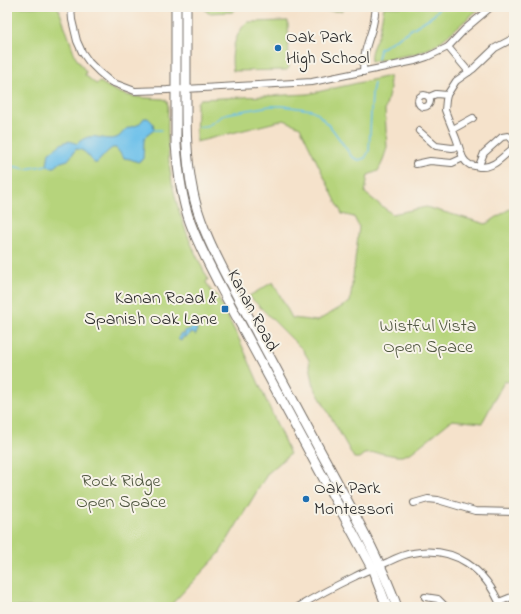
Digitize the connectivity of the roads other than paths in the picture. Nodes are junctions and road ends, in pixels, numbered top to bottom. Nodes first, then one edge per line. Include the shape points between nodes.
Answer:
1 (72, 7) edge
2 (176, 7) edge
3 (186, 7) edge
4 (376, 7) edge
5 (491, 7) edge
6 (514, 38) edge
7 (448, 47) junction
8 (363, 72) junction
9 (469, 72) junction
10 (186, 89) junction
11 (176, 90) junction
12 (447, 96) junction
13 (429, 97) dead end
14 (474, 118) dead end
15 (453, 129) junction
16 (419, 131) dead end
17 (459, 147) junction
18 (463, 158) junction
19 (416, 164) dead end
20 (480, 167) junction
21 (414, 503) dead end
22 (514, 512) edge
23 (376, 567) junction
24 (514, 596) edge
25 (425, 597) dead end
26 (500, 605) edge
27 (298, 607) edge
28 (387, 607) edge
29 (397, 607) edge
30 (446, 607) edge

1 - 11 street via 77,41 89,62 99,72 112,82 135,90
2 - 11 main road, Kanan Road
3 - 10 main road, Kanan Road
4 - 8 street via 364,56
5 - 7 street
6 - 9 street via 495,48
7 - 8 street via 415,61
7 - 9 street
8 - 10 street via 312,82
9 - 12 street via 456,81
10 - 11 street
10 - 23 main road, Kanan Road via 188,160 195,201 203,224 228,280 349,504
11 - 23 main road, Kanan Road via 177,164 195,235 219,284
12 - 13 street via 436,94
12 - 15 street via 446,110
14 - 15 street
15 - 17 street
16 - 17 street via 436,146
17 - 18 street
18 - 19 street via 452,163
18 - 20 street via 470,165
20 - 20 street via 495,164 512,149 511,138 502,137 484,153
21 - 22 street via 428,499 475,511
23 - 26 street via 412,553 431,551 448,554 466,562 480,573 492,588
23 - 27 street
23 - 28 main road, Kanan Road
23 - 29 main road, Kanan Road via 392,591
24 - 26 street
25 - 30 street via 438,599

